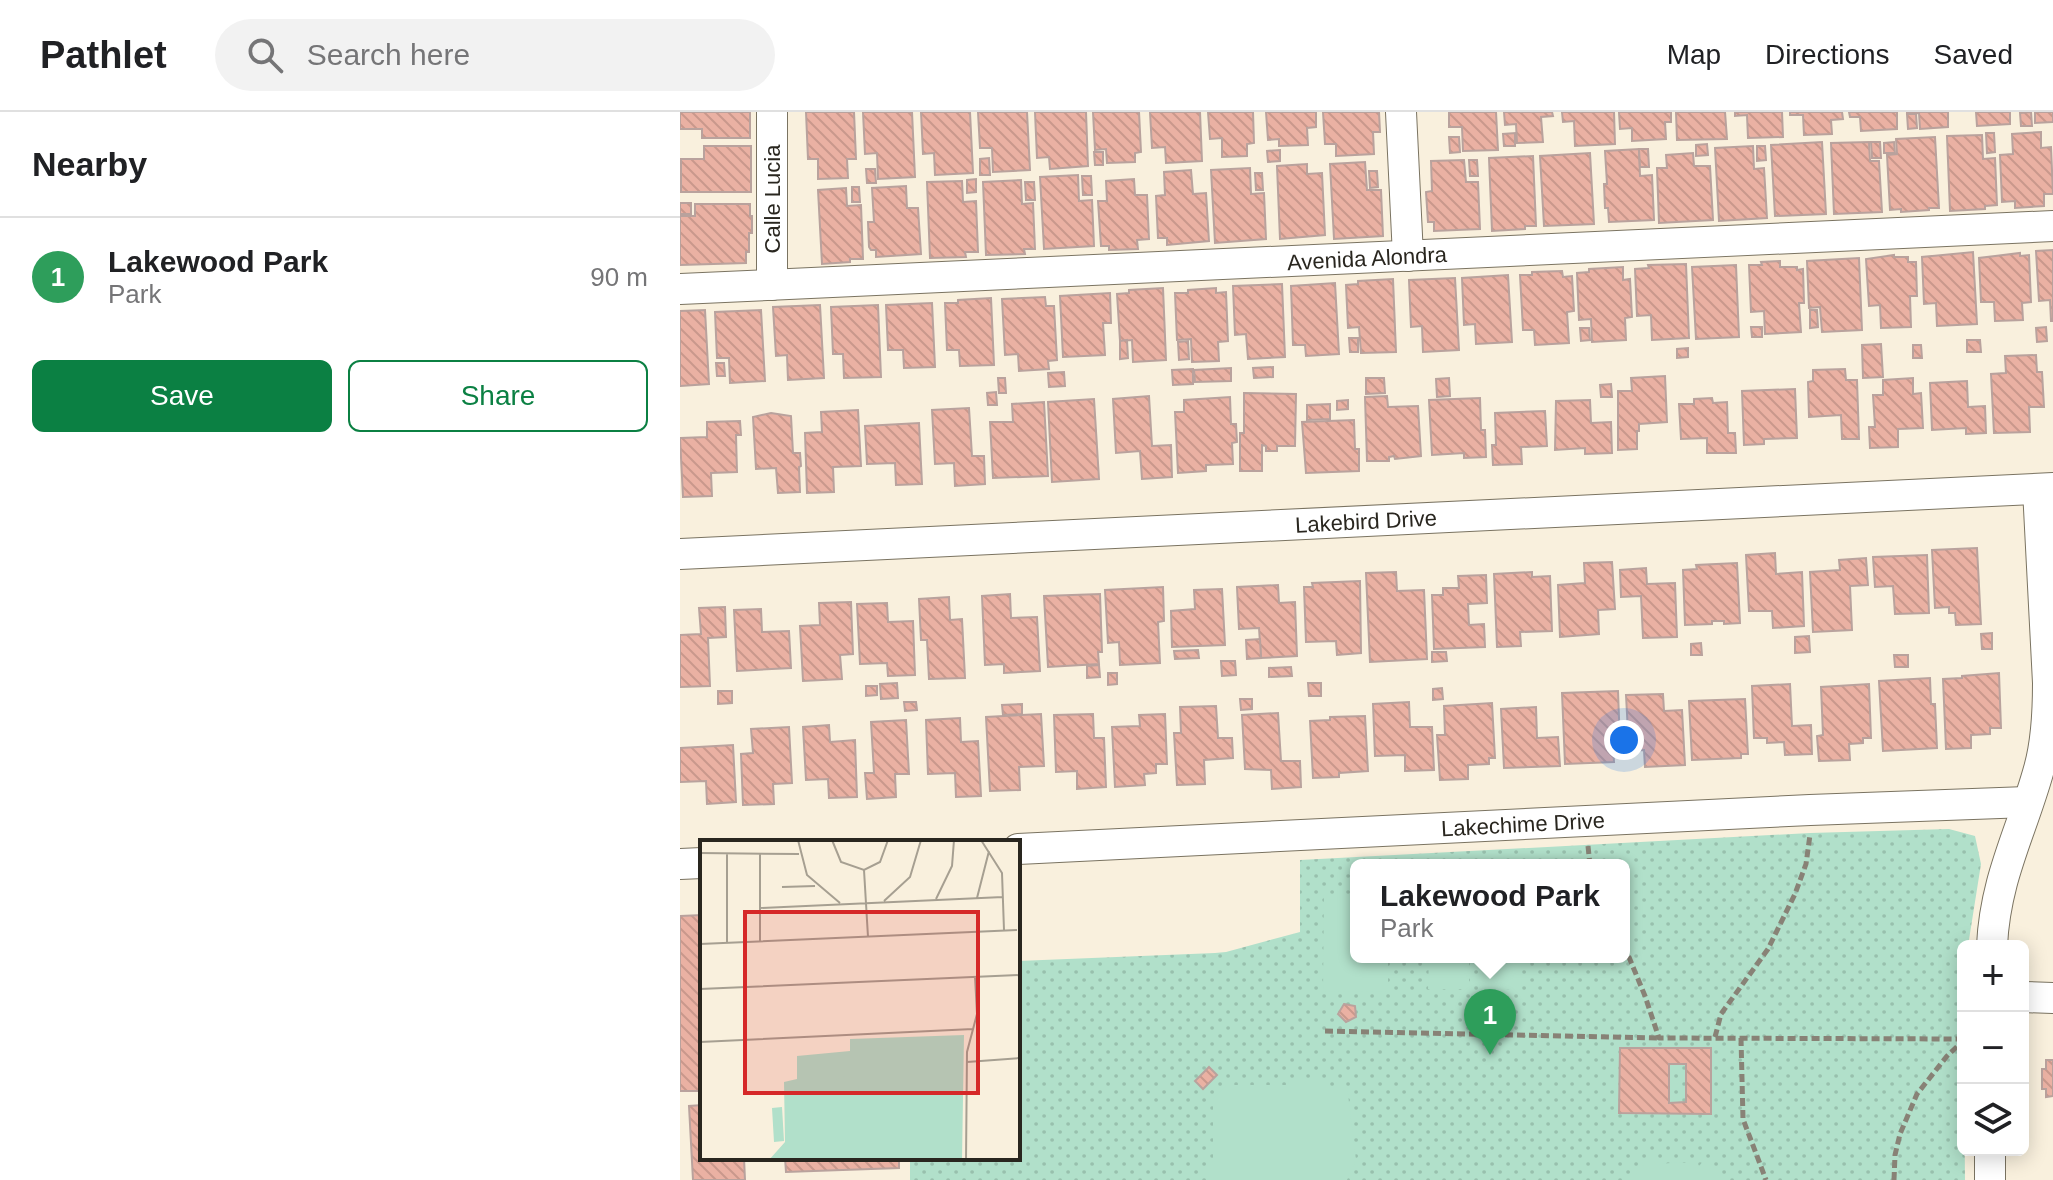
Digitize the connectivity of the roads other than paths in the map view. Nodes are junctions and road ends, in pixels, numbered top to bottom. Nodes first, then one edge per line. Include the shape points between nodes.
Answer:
1 (772, 112) edge
2 (1401, 112) edge
3 (2053, 226) edge
4 (1408, 256) junction
5 (772, 285) junction
6 (680, 289) edge
7 (2046, 488) edge
8 (680, 554) edge
9 (2027, 802) junction
10 (1020, 849) edge
11 (700, 863) edge
12 (680, 864) edge
13 (1993, 940) edge
14 (2029, 997) edge
15 (2053, 998) edge
16 (1990, 1156) edge
17 (1990, 1180) edge

1 - 5 street, Calle Lucia
2 - 4 street
3 - 4 street, Avenida Alondra
4 - 5 street, Avenida Alondra
5 - 6 street, Avenida Alondra
7 - 8 street, Lakebird Drive
7 - 9 street via 2048,713 2039,769
9 - 10 street, Lakechime Drive
9 - 13 street via 2000,883
11 - 12 street
14 - 15 street
16 - 17 street

